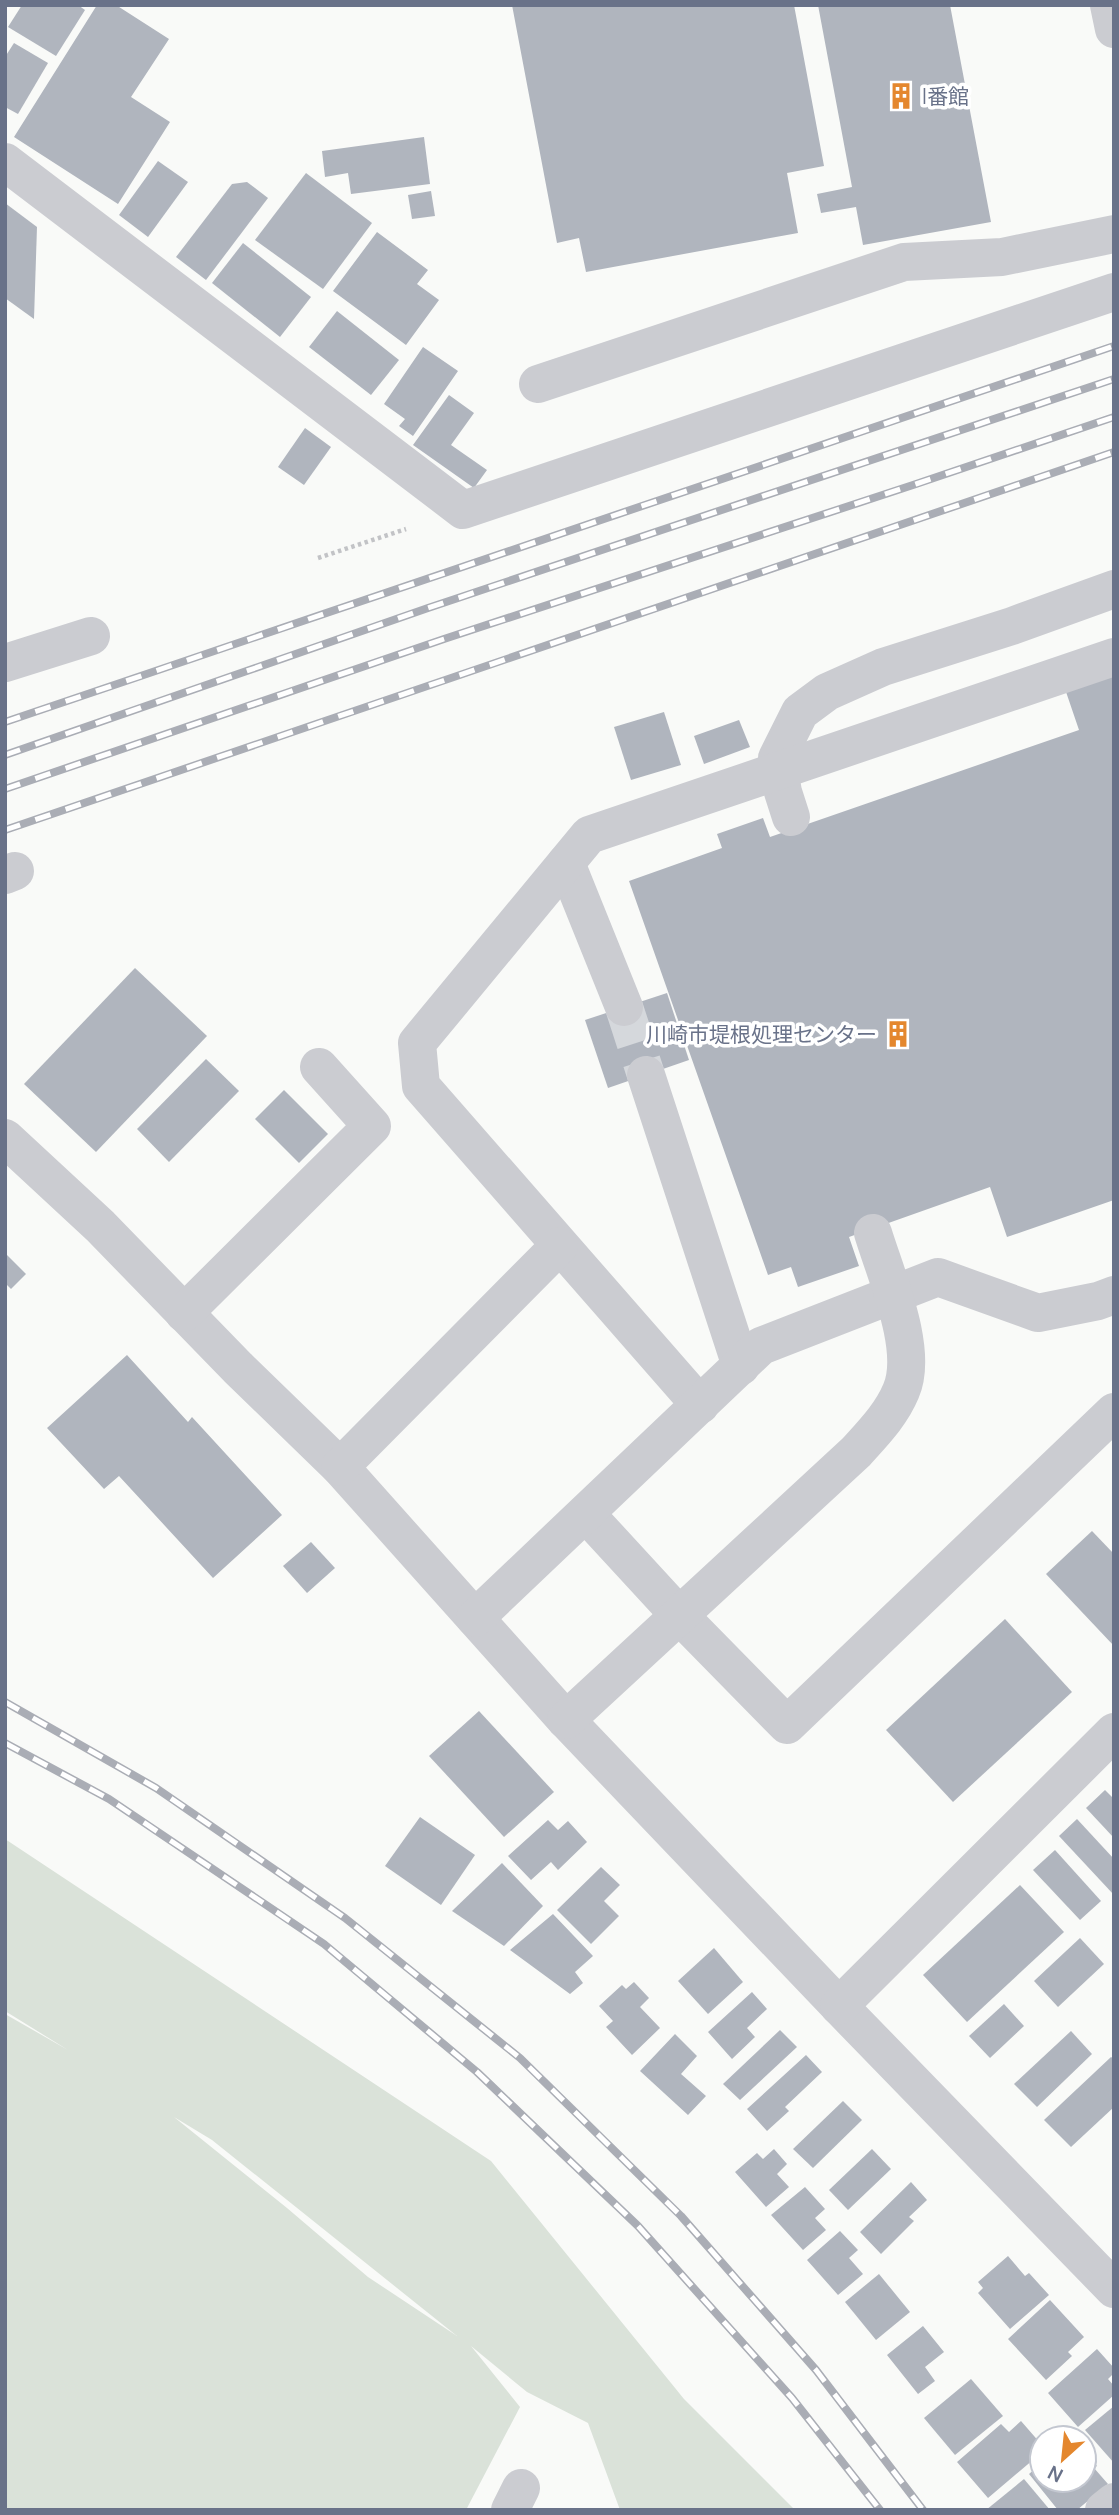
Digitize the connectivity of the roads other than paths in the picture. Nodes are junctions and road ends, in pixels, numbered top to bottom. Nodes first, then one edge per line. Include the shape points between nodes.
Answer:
1 (1110, 5) edge
2 (1114, 29) edge
3 (5, 162) edge
4 (1114, 233) edge
5 (1114, 292) edge
6 (538, 384) dead end
7 (1114, 589) edge
8 (91, 636) dead end
9 (1114, 657) edge
10 (5, 663) edge
11 (790, 817) dead end
12 (566, 863) junction
13 (624, 1007) tunnel mouth
14 (319, 1067) dead end
15 (646, 1074) tunnel mouth
16 (5, 1138) edge
17 (873, 1233) dead end
18 (559, 1245) junction
19 (1114, 1295) edge
20 (184, 1313) junction
21 (741, 1366) junction
22 (700, 1405) junction
23 (1114, 1412) edge
24 (340, 1467) junction
25 (586, 1514) junction
26 (679, 1615) junction
27 (475, 1618) junction
28 (566, 1720) junction
29 (1114, 1732) edge
30 (839, 2006) junction
31 (1114, 2289) edge
32 (1114, 2502) edge
33 (1104, 2510) edge

1 - 2 street
3 - 5 street via 463,510
4 - 6 street via 1002,257 904,262
7 - 11 street via 883,667 827,692 800,712 777,758
8 - 10 street
9 - 12 street via 589,835
12 - 13 street
12 - 18 street via 416,1044 422,1086
14 - 20 street via 372,1126
15 - 21 street
16 - 20 street
17 - 26 street via 904,1334 908,1361 902,1390 883,1423 856,1452
18 - 22 street
18 - 24 street
19 - 21 street via 1038,1313 938,1277 761,1346
20 - 24 street
21 - 22 street
22 - 25 street
23 - 26 street via 787,1725
24 - 27 street
25 - 26 street
25 - 27 street
26 - 28 street
27 - 28 street
28 - 30 street
29 - 30 street
30 - 31 street
32 - 33 street

